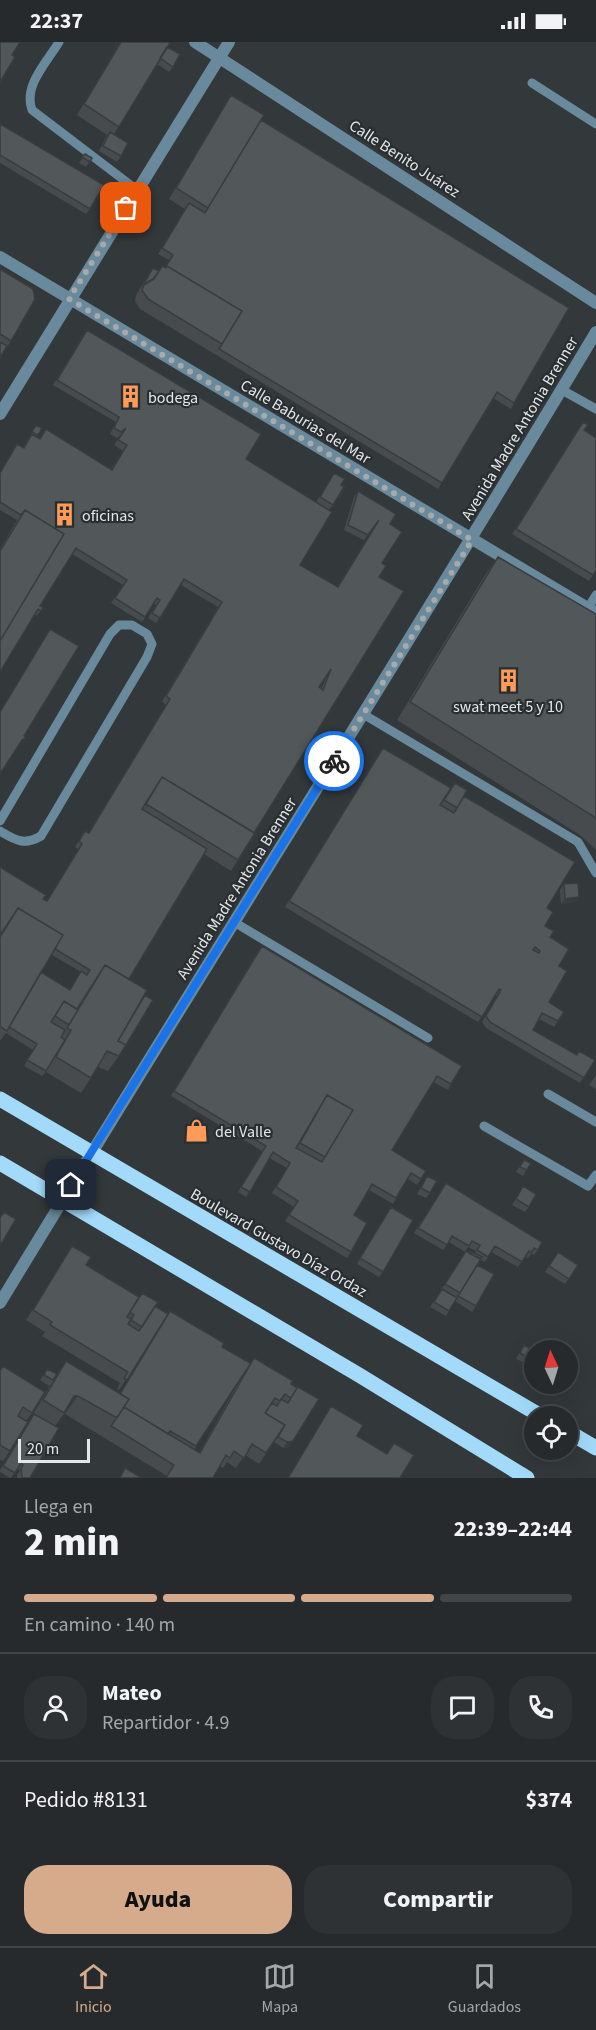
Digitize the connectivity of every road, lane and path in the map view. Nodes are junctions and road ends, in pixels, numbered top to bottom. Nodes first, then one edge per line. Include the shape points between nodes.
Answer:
1 (59, 42) edge
2 (195, 42) edge
3 (229, 42) edge
4 (220, 57) junction
5 (532, 83) dead end
6 (596, 124) edge
7 (137, 190) junction
8 (0, 257) edge
9 (69, 299) junction
10 (596, 303) edge
11 (596, 332) edge
12 (562, 390) junction
13 (596, 409) edge
14 (0, 414) edge
15 (472, 540) junction
16 (596, 595) edge
17 (592, 610) edge
18 (363, 714) junction
19 (0, 820) edge
20 (0, 831) edge
21 (596, 873) edge
22 (234, 922) junction
23 (428, 1038) dead end
24 (548, 1094) dead end
25 (0, 1099) edge
26 (596, 1122) edge
27 (484, 1126) dead end
28 (90, 1153) junction
29 (0, 1163) edge
30 (596, 1175) edge
31 (62, 1201) junction
32 (0, 1303) edge
33 (524, 1406) edge
34 (578, 1437) edge
35 (596, 1448) edge
36 (527, 1478) edge

1 - 7 lane via 32,85 32,110
2 - 4 street, Calle Benito Juárez
3 - 4 street
4 - 7 street
4 - 10 street, Calle Benito Juárez
5 - 6 lane
7 - 9 street
8 - 9 street, Calle Baburias del Mar
9 - 14 street
9 - 15 street, Calle Baburias del Mar
11 - 12 street, Avenida Madre Antonia Brenner
12 - 13 lane
12 - 15 street, Avenida Madre Antonia Brenner
15 - 17 street, Calle Baburias del Mar
15 - 18 street, Avenida Madre Antonia Brenner
16 - 17 lane
18 - 21 lane via 578,842
18 - 22 street, Avenida Madre Antonia Brenner
19 - 20 lane via 110,634 119,626 132,625 147,634 152,644 147,657 41,836 20,842
22 - 23 lane
22 - 28 street, Avenida Madre Antonia Brenner
24 - 26 lane
25 - 28 main road, Boulevard Gustavo Díaz Ordaz
27 - 30 lane via 588,1186
28 - 31 street, Avenida Madre Antonia Brenner
28 - 33 main road, Boulevard Gustavo Díaz Ordaz
29 - 31 main road
31 - 32 street, Avenida Madre Antonia Brenner
31 - 36 main road
34 - 35 main road

